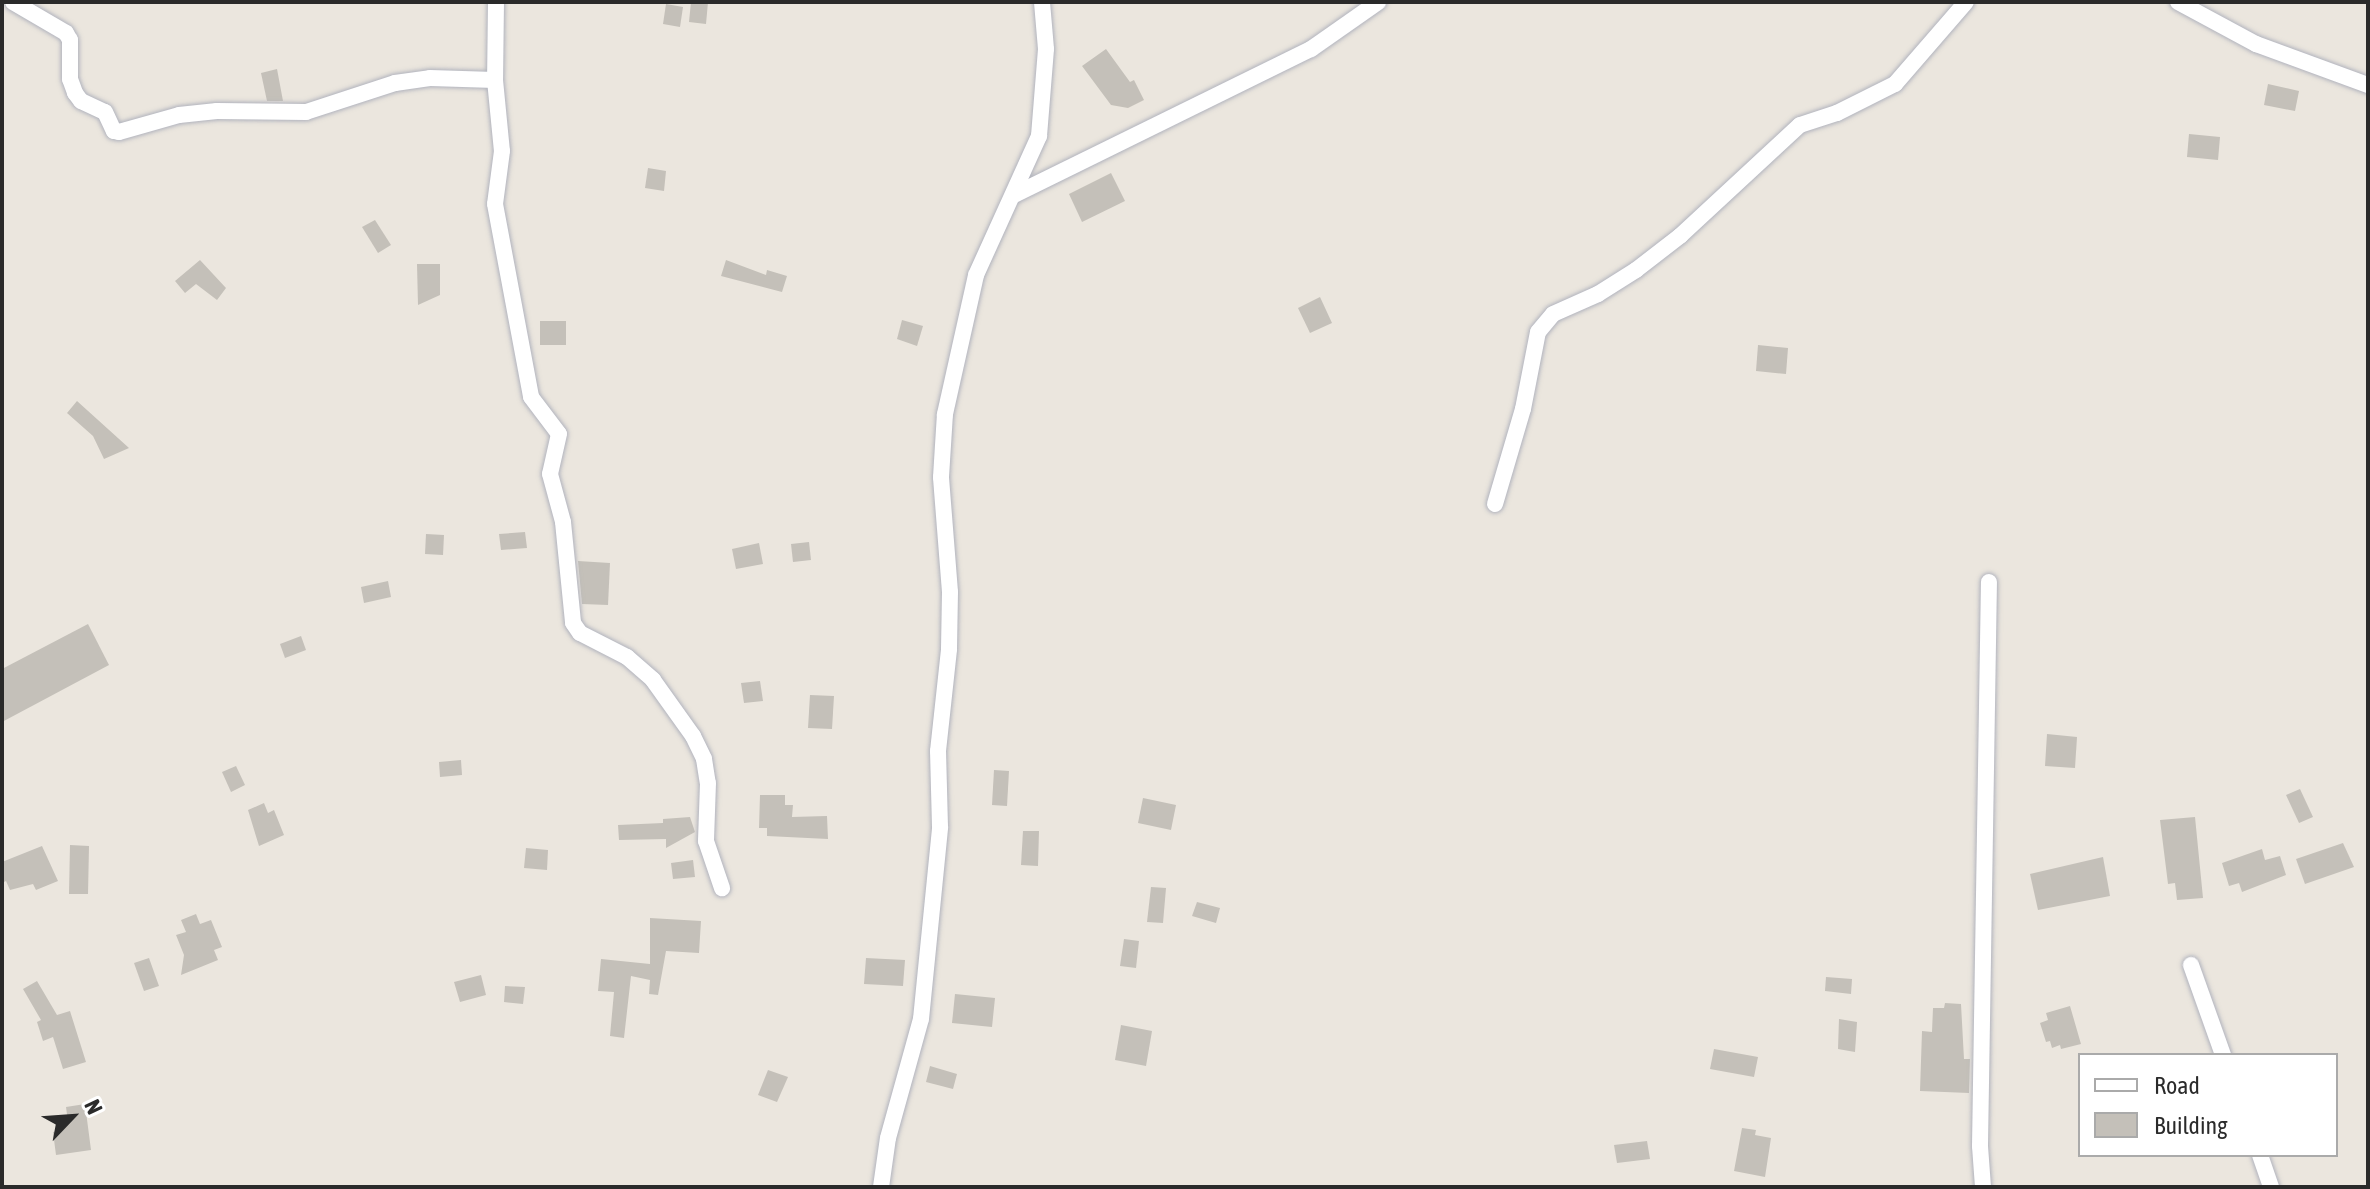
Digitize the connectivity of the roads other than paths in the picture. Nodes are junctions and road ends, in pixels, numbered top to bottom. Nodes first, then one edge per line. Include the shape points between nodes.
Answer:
1 (13, 2) edge
2 (496, 2) edge
3 (1042, 2) edge
4 (1378, 2) edge
5 (1966, 2) edge
6 (2178, 2) edge
7 (495, 80) junction
8 (2368, 85) edge
9 (1014, 195) junction
10 (1495, 504) dead end
11 (1989, 582) dead end
12 (722, 888) dead end
13 (2191, 965) dead end
14 (2222, 1053) edge
15 (2261, 1157) edge
16 (881, 1187) edge
17 (1983, 1187) edge
18 (2271, 1187) edge

1 - 7 street via 66,33 75,93 105,112 119,132 179,115 306,112 395,83 430,78
2 - 7 street
3 - 9 street via 1046,49 1039,136
4 - 9 street via 1311,49
5 - 10 street via 1895,84 1800,125 1636,270 1553,314 1538,332 1523,409
6 - 8 street via 2256,44
7 - 12 street via 502,151 495,204 531,397 559,434 550,474 563,522 573,623 580,633 627,657 653,680 693,736 708,783 706,841
9 - 16 street via 976,275 945,414 941,477 949,635 938,751 940,827 921,1019 888,1138
11 - 17 street
13 - 14 street
15 - 18 street

